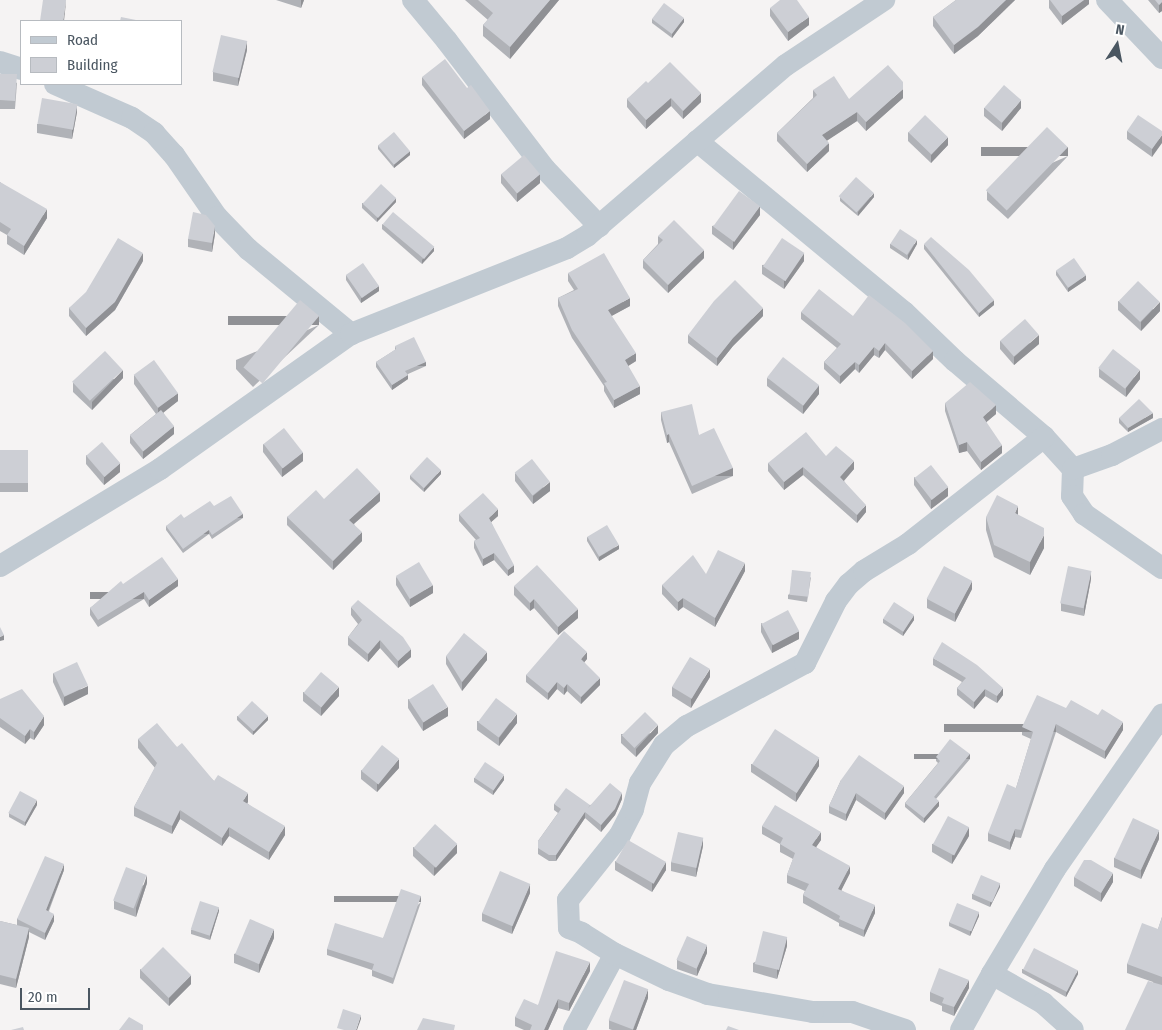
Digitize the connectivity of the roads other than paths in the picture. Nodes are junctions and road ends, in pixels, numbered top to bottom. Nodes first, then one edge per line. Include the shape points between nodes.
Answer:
1 (413, 0) edge
2 (884, 0) edge
3 (1107, 0) edge
4 (1162, 58) edge
5 (0, 62) edge
6 (20, 69) edge
7 (58, 85) edge
8 (697, 141) junction
9 (599, 226) junction
10 (351, 334) junction
11 (1162, 429) edge
12 (1044, 437) junction
13 (1073, 469) junction
14 (0, 566) edge
15 (1162, 568) edge
16 (1162, 715) edge
17 (615, 954) junction
18 (992, 974) junction
19 (574, 1030) edge
20 (905, 1030) edge
21 (961, 1030) edge
22 (1073, 1030) edge

1 - 9 street via 545,169
2 - 8 street via 793,60
3 - 4 street
5 - 6 street
7 - 10 street via 132,118 154,133 174,155 217,218 248,249
8 - 9 street
8 - 12 street via 904,312
9 - 10 street via 567,248
10 - 14 street via 160,469
11 - 13 street via 1112,455
12 - 13 street
12 - 17 street via 908,544 849,584 836,600 805,663 687,726 664,745 640,783 633,809 620,835 568,900 569,928
13 - 15 street via 1072,496 1084,514
16 - 18 street via 1055,869
17 - 19 street
17 - 20 street via 669,980 708,994 813,1012 852,1012
18 - 21 street
18 - 22 street via 1043,1003

